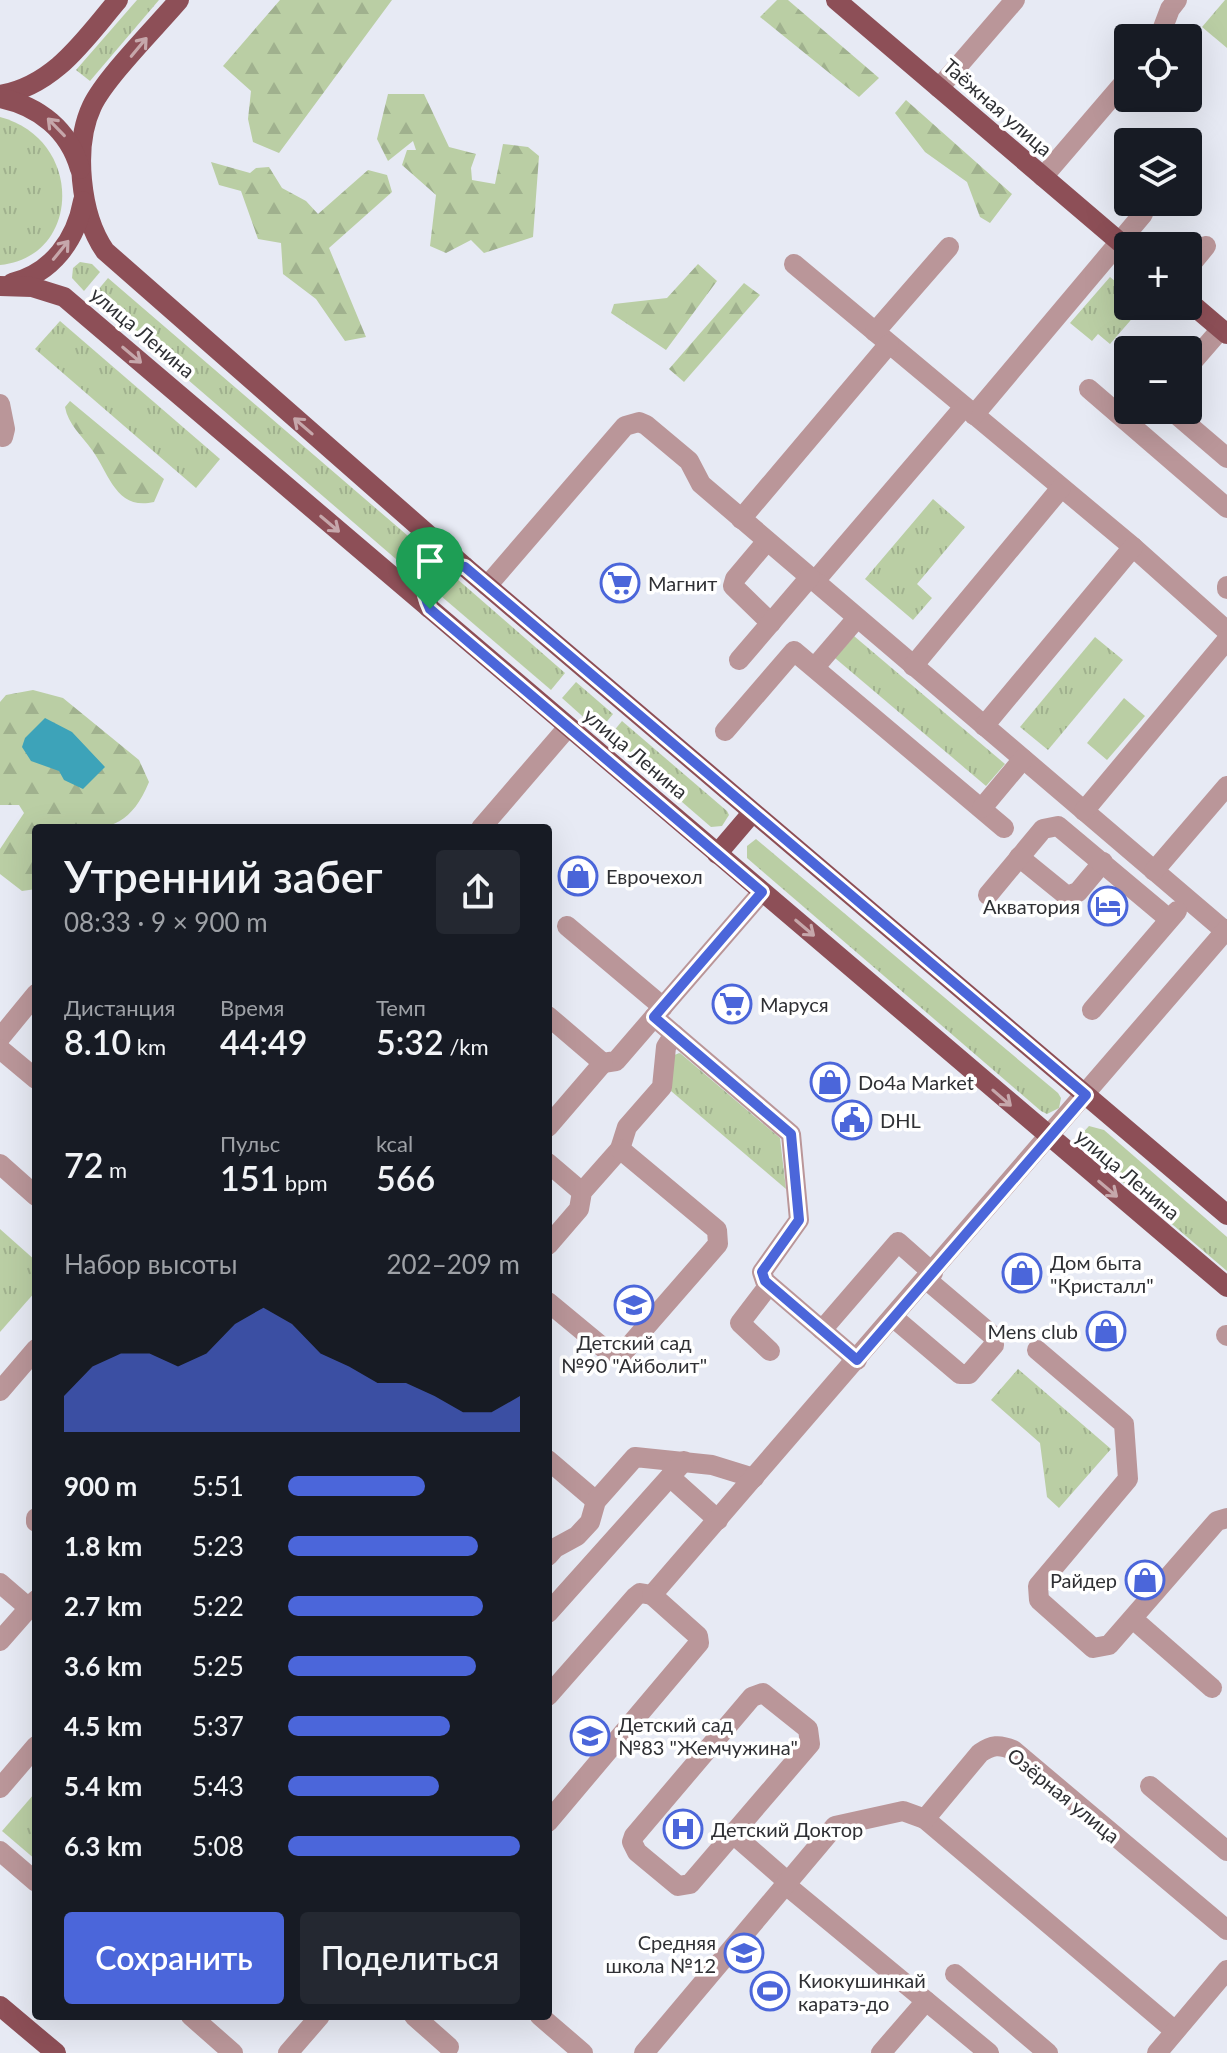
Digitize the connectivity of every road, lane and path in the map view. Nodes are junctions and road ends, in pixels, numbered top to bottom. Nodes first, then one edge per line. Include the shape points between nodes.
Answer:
1 (179, 0) edge
2 (836, 0) edge
3 (1015, 0) edge
4 (1177, 0) edge
5 (113, 3) edge
6 (1164, 24) edge
7 (939, 88) junction
8 (1114, 94) edge
9 (0, 97) edge
10 (1043, 177) junction
11 (83, 183) junction
12 (1114, 237) edge
13 (1206, 246) dead end
14 (949, 247) dead end
15 (1202, 251) edge
16 (1114, 257) edge
17 (794, 264) dead end
18 (0, 285) edge
19 (1202, 313) edge
20 (1224, 331) edge
21 (882, 338) junction
22 (1202, 353) edge
23 (1089, 389) dead end
24 (0, 404) edge
25 (969, 411) junction
26 (1187, 424) edge
27 (3, 437) dead end
28 (1227, 458) edge
29 (1061, 488) junction
30 (1227, 508) edge
31 (741, 519) junction
32 (767, 541) junction
33 (1133, 547) junction
34 (465, 567) junction
35 (812, 579) junction
36 (487, 586) junction
37 (430, 609) junction
38 (857, 618) junction
39 (771, 623) junction
40 (1227, 631) edge
41 (1227, 640) edge
42 (739, 660) dead end
43 (913, 666) junction
44 (815, 667) junction
45 (984, 726) junction
46 (568, 727) junction
47 (725, 731) dead end
48 (1023, 759) junction
49 (1227, 786) edge
50 (982, 808) junction
51 (1084, 811) junction
52 (752, 813) junction
53 (484, 824) edge
54 (1004, 828) dead end
55 (717, 854) junction
56 (1019, 857) junction
57 (1103, 862) junction
58 (1154, 871) junction
59 (762, 892) junction
60 (988, 895) dead end
61 (1187, 898) junction
62 (1169, 919) junction
63 (567, 926) dead end
64 (1226, 930) edge
65 (32, 999) edge
66 (1092, 1010) dead end
67 (658, 1012) junction
68 (552, 1019) edge
69 (674, 1034) junction
70 (0, 1038) edge
71 (0, 1049) edge
72 (603, 1063) junction
73 (32, 1076) edge
74 (1086, 1095) junction
75 (552, 1122) edge
76 (1049, 1139) junction
77 (620, 1149) junction
78 (0, 1164) edge
79 (552, 1166) edge
80 (32, 1192) edge
81 (582, 1192) junction
82 (1227, 1215) edge
83 (552, 1240) edge
84 (930, 1276) junction
85 (769, 1285) junction
86 (1227, 1287) edge
87 (552, 1305) edge
88 (894, 1318) junction
89 (822, 1330) junction
90 (1037, 1350) dead end
91 (770, 1351) dead end
92 (32, 1354) edge
93 (857, 1360) junction
94 (0, 1391) edge
95 (552, 1463) edge
96 (677, 1469) junction
97 (754, 1478) junction
98 (552, 1480) edge
99 (574, 1482) junction
100 (596, 1501) junction
101 (1227, 1518) edge
102 (718, 1520) junction
103 (552, 1551) edge
104 (0, 1583) edge
105 (652, 1595) junction
106 (552, 1609) edge
107 (31, 1612) edge
108 (1133, 1619) junction
109 (0, 1641) edge
110 (1212, 1688) dead end
111 (552, 1691) edge
112 (32, 1751) edge
113 (1150, 1786) dead end
114 (0, 1788) edge
115 (552, 1817) edge
116 (925, 1819) junction
117 (733, 1834) junction
118 (0, 1851) edge
119 (1227, 1851) edge
120 (32, 1879) edge
121 (787, 1883) junction
122 (1227, 1930) edge
123 (1227, 1970) edge
124 (955, 1974) dead end
125 (926, 2001) junction
126 (0, 2006) edge
127 (195, 2020) edge
128 (317, 2020) edge
129 (419, 2020) edge
130 (544, 2020) edge
131 (1175, 2031) junction
132 (449, 2047) dead end
133 (575, 2050) edge
134 (56, 2053) edge
135 (233, 2053) edge
136 (288, 2053) edge
137 (644, 2053) edge
138 (881, 2053) edge
139 (989, 2053) edge
140 (1048, 2053) edge
141 (1157, 2053) edge

11 -> 1 main road via 84,135 92,105
2 - 7 main road, Таёжная улица
3 - 7 street
4 - 6 street
5 - 9 main road via 53,73
7 - 10 main road, Таёжная улица
8 - 10 street
11 -> 9 main road via 73,149 50,120
10 - 12 main road, Таёжная улица
18 -> 11 main road via 33,275 62,252 79,220
34 -> 11 main road, улица Ленина via 115,262 93,230
13 - 15 street
14 - 21 street
16 - 25 street
17 - 21 street
18 -> 37 main road, улица Ленина via 64,297
19 - 20 main road
20 - 22 street
21 - 25 street
21 - 31 street
23 - 30 street
24 - 27 street
25 - 29 street
25 - 35 street
26 - 28 street
29 - 33 street
29 - 43 street
31 - 32 street
31 - 36 street via 701,484 689,461 646,425 630,423
32 - 35 street
32 - 39 street via 733,586
33 - 40 street
33 - 45 street
34 - 36 main road, улица Ленина
34 - 37 main road via 441,563 428,570 423,584
35 - 38 street
35 - 39 street
36 - 52 main road, улица Ленина
37 - 46 main road, улица Ленина
38 - 43 street
38 - 44 street
39 - 42 street
41 - 51 street
43 - 45 street
44 - 47 street via 799,653 791,653
44 - 50 street
45 - 48 street
46 - 53 street
46 - 55 main road, улица Ленина
48 - 50 street
48 - 51 street
49 - 58 street
50 - 54 street
51 - 58 street
52 - 55 main road
52 - 74 main road, улица Ленина
55 - 59 main road, улица Ленина
56 - 57 street via 1043,829 1058,826
56 - 57 street via 1067,896 1078,892
56 - 60 street
57 - 62 street
58 - 61 street
59 - 67 street
59 -> 76 main road, улица Ленина
61 - 62 street
61 - 64 street
62 - 66 street
63 - 67 street
64 - 74 street
65 - 70 street
67 - 69 street
67 - 72 street via 616,1061
68 - 72 street
69 - 77 street via 666,1047 662,1087 624,1132
69 - 85 street via 791,1134 799,1220 764,1265
71 - 73 street
72 - 75 street
74 - 76 street
74 - 82 main road, улица Ленина
76 - 84 street
76 -> 86 main road, улица Ленина
77 - 81 street
77 - 87 street via 717,1230 718,1244 623,1353 606,1350
78 - 80 street
79 - 81 street
81 - 83 street via 579,1209
84 - 88 street
84 - 88 street via 993,1336 994,1345 969,1374 960,1374
84 - 89 street via 898,1242
85 - 89 street
85 - 91 street via 740,1323
88 - 93 street
89 - 93 street
90 - 108 street via 1124,1424 1128,1479 1038,1586 1039,1600 1093,1648 1109,1645
92 - 94 street
93 - 97 street
95 - 99 street
96 - 97 street
96 - 100 street via 635,1457
96 - 102 street
96 - 106 street
97 - 102 street
98 - 99 street
99 - 100 street
100 - 103 street via 590,1522
101 - 108 street via 1217,1521
102 - 105 street
104 - 107 street
105 - 111 street via 635,1597
105 - 115 street via 698,1636 699,1643
107 - 109 street
108 - 110 street
112 - 114 street
113 - 119 street
116 - 121 street via 903,1811 840,1822
116 - 122 street, Озёрная улица via 980,1753 1001,1745
116 - 131 street
117 - 117 street via 812,1739 808,1729 763,1693 752,1697 632,1842 637,1852 684,1887
117 - 121 street
118 - 120 street
121 - 125 street
121 - 137 street
123 - 131 street
124 - 140 street
125 - 138 street
125 - 139 street
126 - 134 main road
127 - 135 street
128 - 136 street
129 - 132 street
130 - 133 street
131 - 141 street

